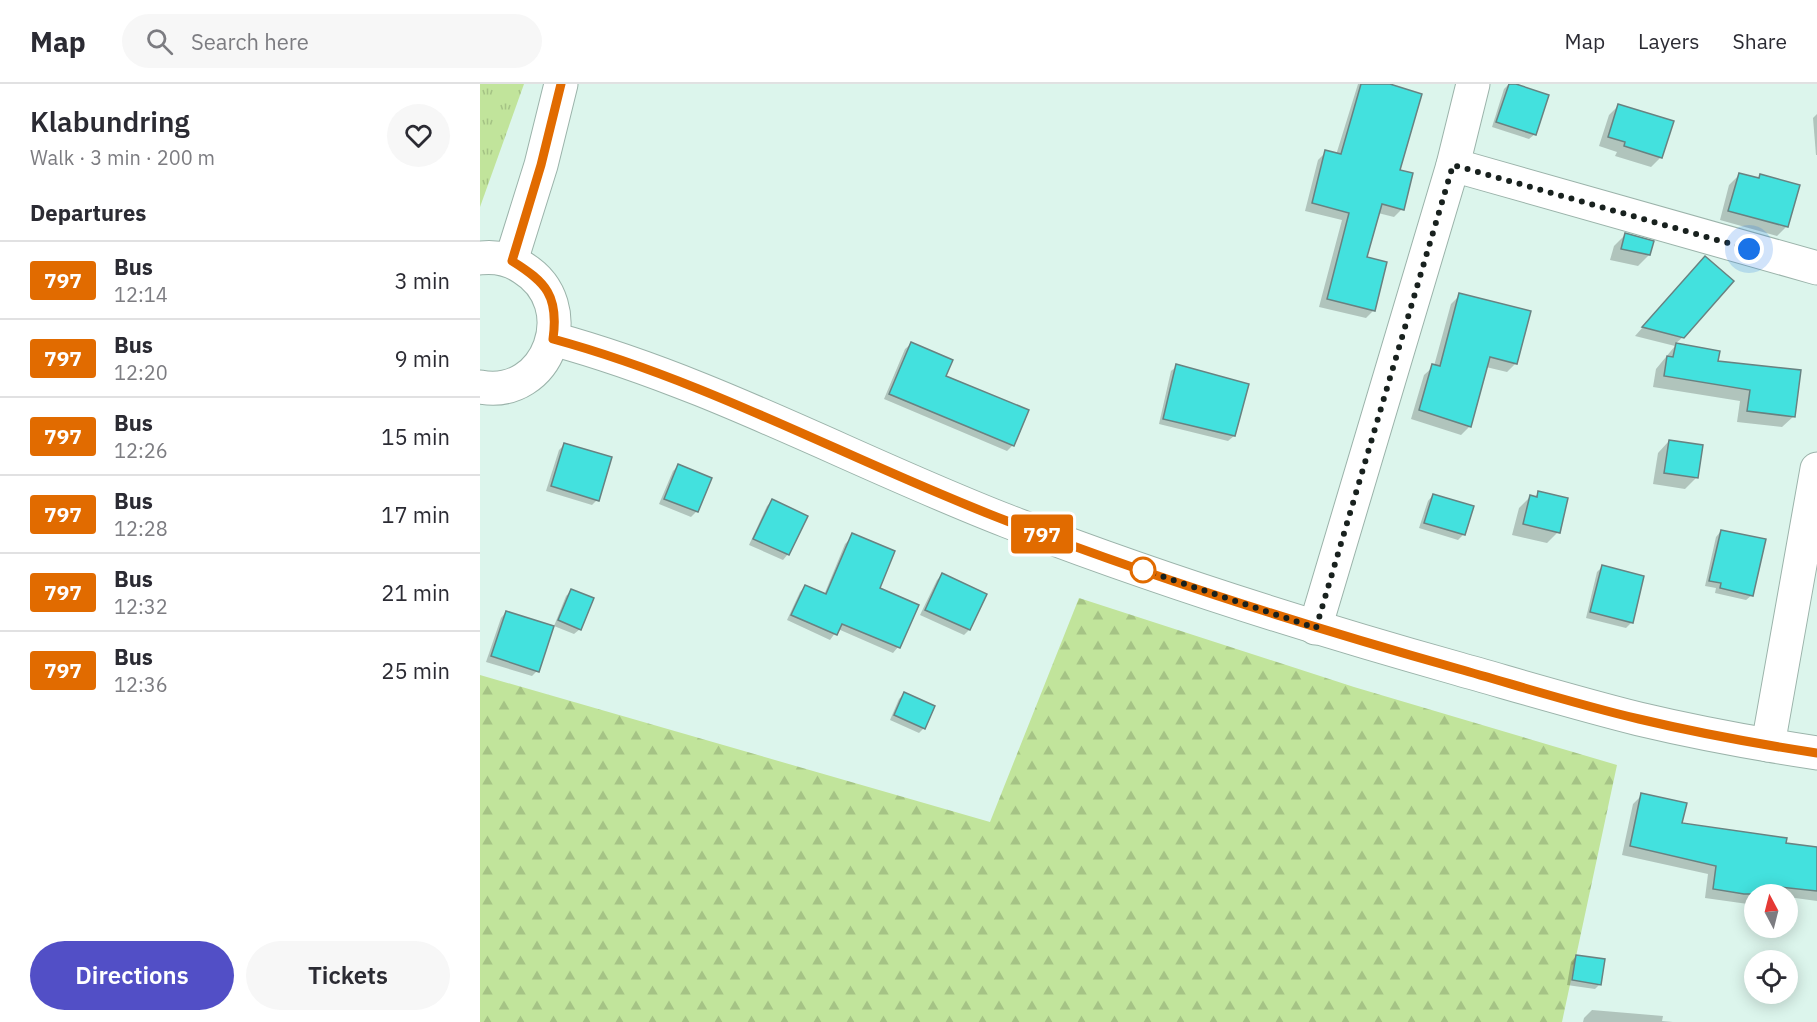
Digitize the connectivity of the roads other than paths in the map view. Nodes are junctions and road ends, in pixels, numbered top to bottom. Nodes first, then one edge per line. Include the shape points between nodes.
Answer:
1 (561, 84) edge
2 (1473, 84) edge
3 (1453, 165) junction
4 (496, 259) edge
5 (1817, 268) edge
6 (553, 339) junction
7 (480, 387) edge
8 (1817, 469) edge
9 (1316, 628) junction
10 (1768, 745) junction
11 (1817, 753) edge

1 - 4 street via 541,165
2 - 3 street
3 - 5 street
3 - 9 street
4 - 6 street via 536,276 545,287 552,301
6 - 7 street via 545,358 520,381
6 - 9 street via 661,374 1004,520
8 - 10 street
9 - 10 street via 1602,710
10 - 11 street

